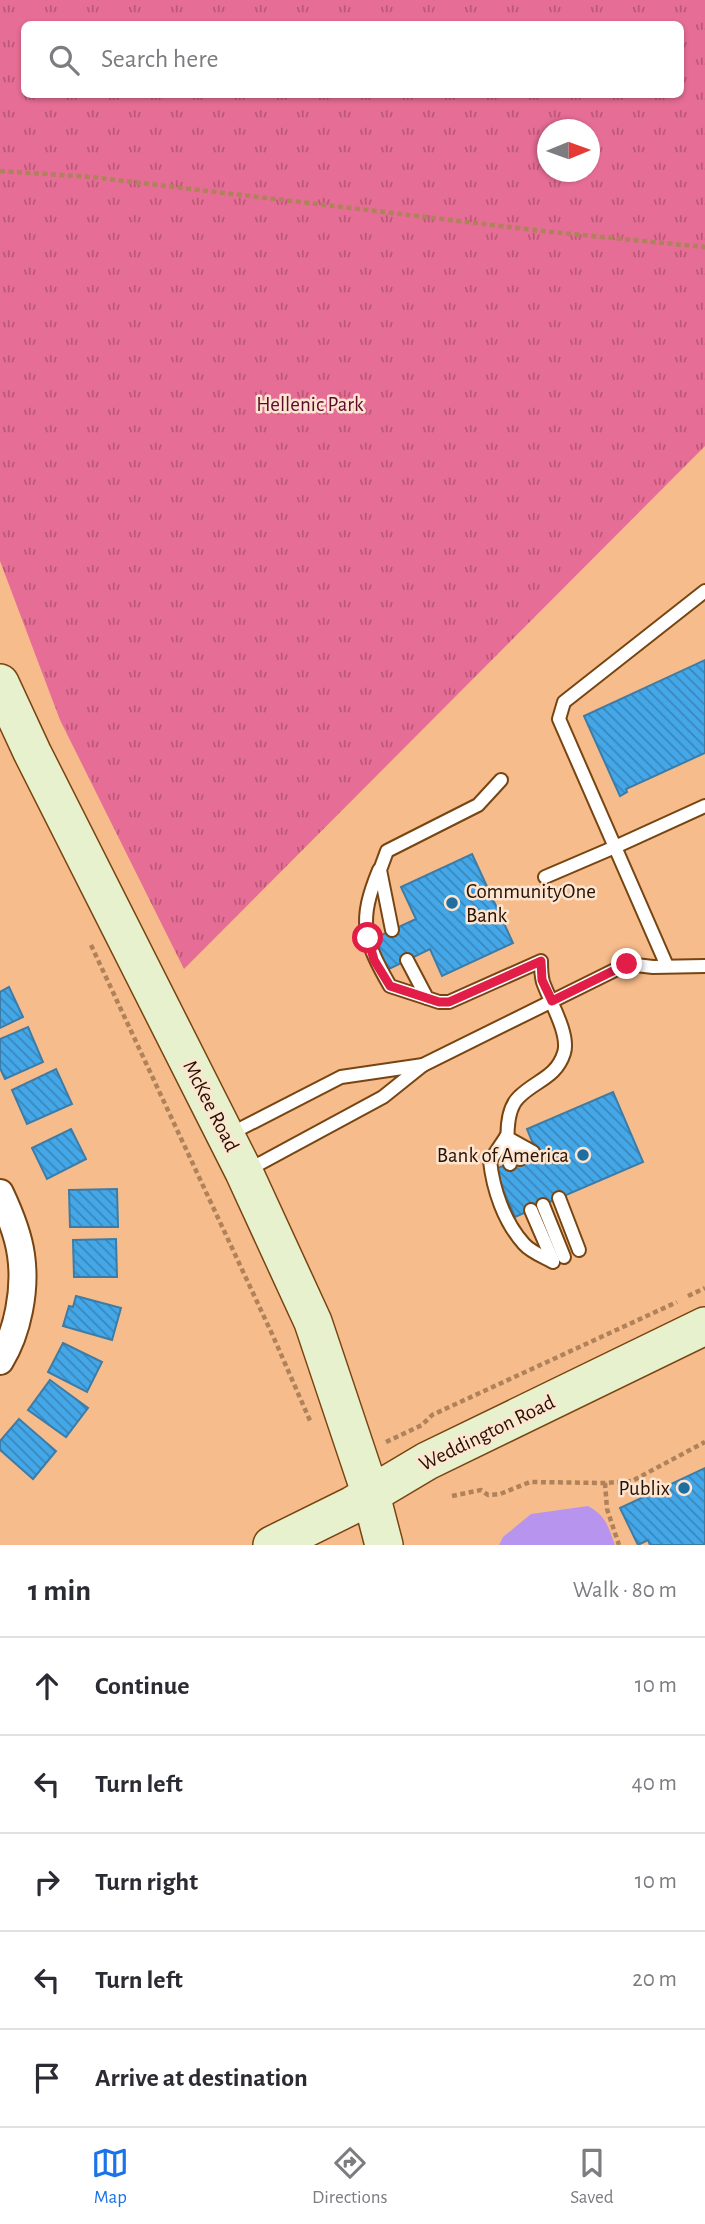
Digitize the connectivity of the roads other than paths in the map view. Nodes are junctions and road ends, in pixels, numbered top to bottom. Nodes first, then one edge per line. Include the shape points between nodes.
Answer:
1 (705, 591) edge
2 (0, 683) edge
3 (501, 780) dead end
4 (705, 806) edge
5 (615, 847) junction
6 (380, 870) junction
7 (545, 877) dead end
8 (392, 930) dead end
9 (407, 960) dead end
10 (705, 966) edge
11 (667, 967) junction
12 (427, 998) junction
13 (552, 1001) junction
14 (423, 1065) junction
15 (227, 1136) junction
16 (506, 1137) junction
17 (533, 1152) dead end
18 (515, 1161) dead end
19 (244, 1172) junction
20 (0, 1193) edge
21 (559, 1198) dead end
22 (537, 1208) dead end
23 (579, 1250) dead end
24 (705, 1326) edge
25 (0, 1361) edge
26 (370, 1494) junction
27 (272, 1545) edge
28 (384, 1545) edge

1 - 5 lane via 564,702 559,719
2 - 15 main road, McKee Road
3 - 6 lane via 478,805 387,851
4 - 5 lane
5 - 7 lane
5 - 11 lane
6 - 8 lane
6 - 12 lane via 365,918 374,960 390,986
9 - 12 lane
10 - 11 lane
11 - 13 lane via 627,964
12 - 13 lane via 449,1002 541,961 542,980
13 - 14 lane
13 - 16 lane via 565,1050 556,1070 517,1098
14 - 15 lane via 341,1077
14 - 19 lane via 383,1097
15 - 19 main road, McKee Road
16 - 17 lane
16 - 18 lane
16 - 22 lane via 490,1161 493,1184 525,1245 559,1260
19 - 26 main road, McKee Road via 313,1322
20 - 25 street via 21,1255 15,1326
21 - 23 lane
24 - 26 main road, Weddington Road via 427,1461
26 - 27 main road, Weddington Road
26 - 28 main road, McKee Road

